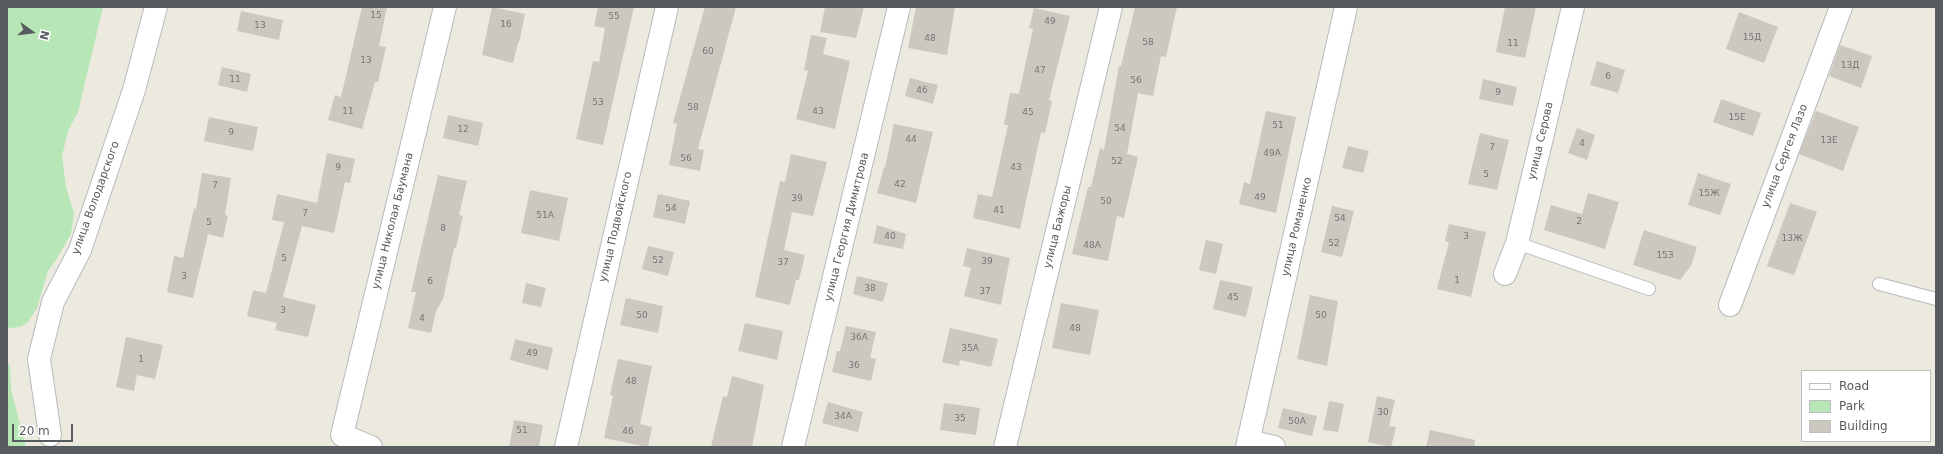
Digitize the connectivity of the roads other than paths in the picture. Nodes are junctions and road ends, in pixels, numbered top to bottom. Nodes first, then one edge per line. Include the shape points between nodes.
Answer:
1 (156, 7) edge
2 (445, 7) edge
3 (667, 7) edge
4 (899, 7) edge
5 (1111, 7) edge
6 (1346, 7) edge
7 (1573, 7) edge
8 (1841, 7) edge
9 (1517, 243) junction
10 (1505, 274) dead end
11 (1879, 284) dead end
12 (1649, 289) dead end
13 (1936, 299) edge
14 (1730, 305) dead end
15 (50, 435) dead end
16 (1248, 444) edge
17 (371, 447) edge
18 (566, 447) edge
19 (793, 447) edge
20 (1005, 447) edge
21 (1274, 447) edge

1 - 15 street, улица Володарского via 134,90 80,250 52,302 38,359
2 - 17 street, улица Николая Баумана via 342,436
3 - 18 street, улица Подвойского
4 - 19 street, улица Георгия Димитрова
5 - 20 street, улица Бажоры
6 - 16 street, улица Романенко
7 - 9 street, улица Серова
8 - 14 street, улица Сергея Лазо
9 - 10 street, улица Серова
9 - 12 lane
11 - 13 lane
16 - 21 street

